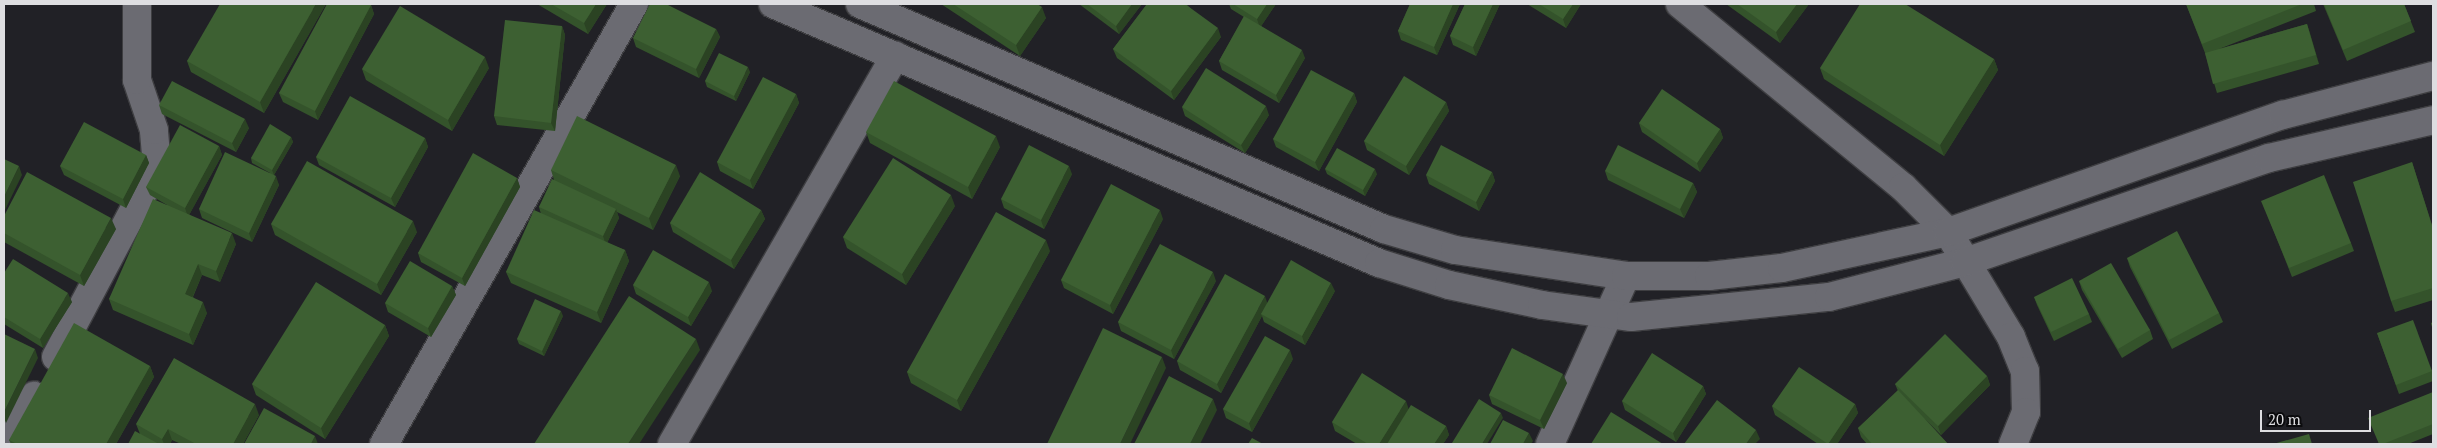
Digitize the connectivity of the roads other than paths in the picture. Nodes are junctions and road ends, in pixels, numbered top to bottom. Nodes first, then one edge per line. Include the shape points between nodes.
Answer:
1 (137, 4) edge
2 (634, 4) edge
3 (773, 4) edge
4 (860, 4) edge
5 (1680, 4) edge
6 (895, 56) junction
7 (2433, 76) edge
8 (2433, 120) edge
9 (1948, 232) junction
10 (1966, 262) junction
11 (1626, 276) junction
12 (1605, 315) junction
13 (6, 444) edge
14 (384, 444) edge
15 (672, 444) edge
16 (1550, 444) edge
17 (2013, 444) edge

1 - 13 street via 137,80 154,130 157,166 80,315
2 - 14 street
3 - 6 street
4 - 11 street via 1384,229 1455,250
5 - 9 street via 1903,187
6 - 12 street via 1379,263 1449,285
6 - 15 street
7 - 9 street via 2283,114
8 - 10 street via 2269,158
9 - 10 street
9 - 11 street via 1782,268 1709,276
10 - 12 street via 1829,297 1631,318
10 - 17 street via 2011,337 2025,372 2026,412
11 - 12 street
12 - 16 street

